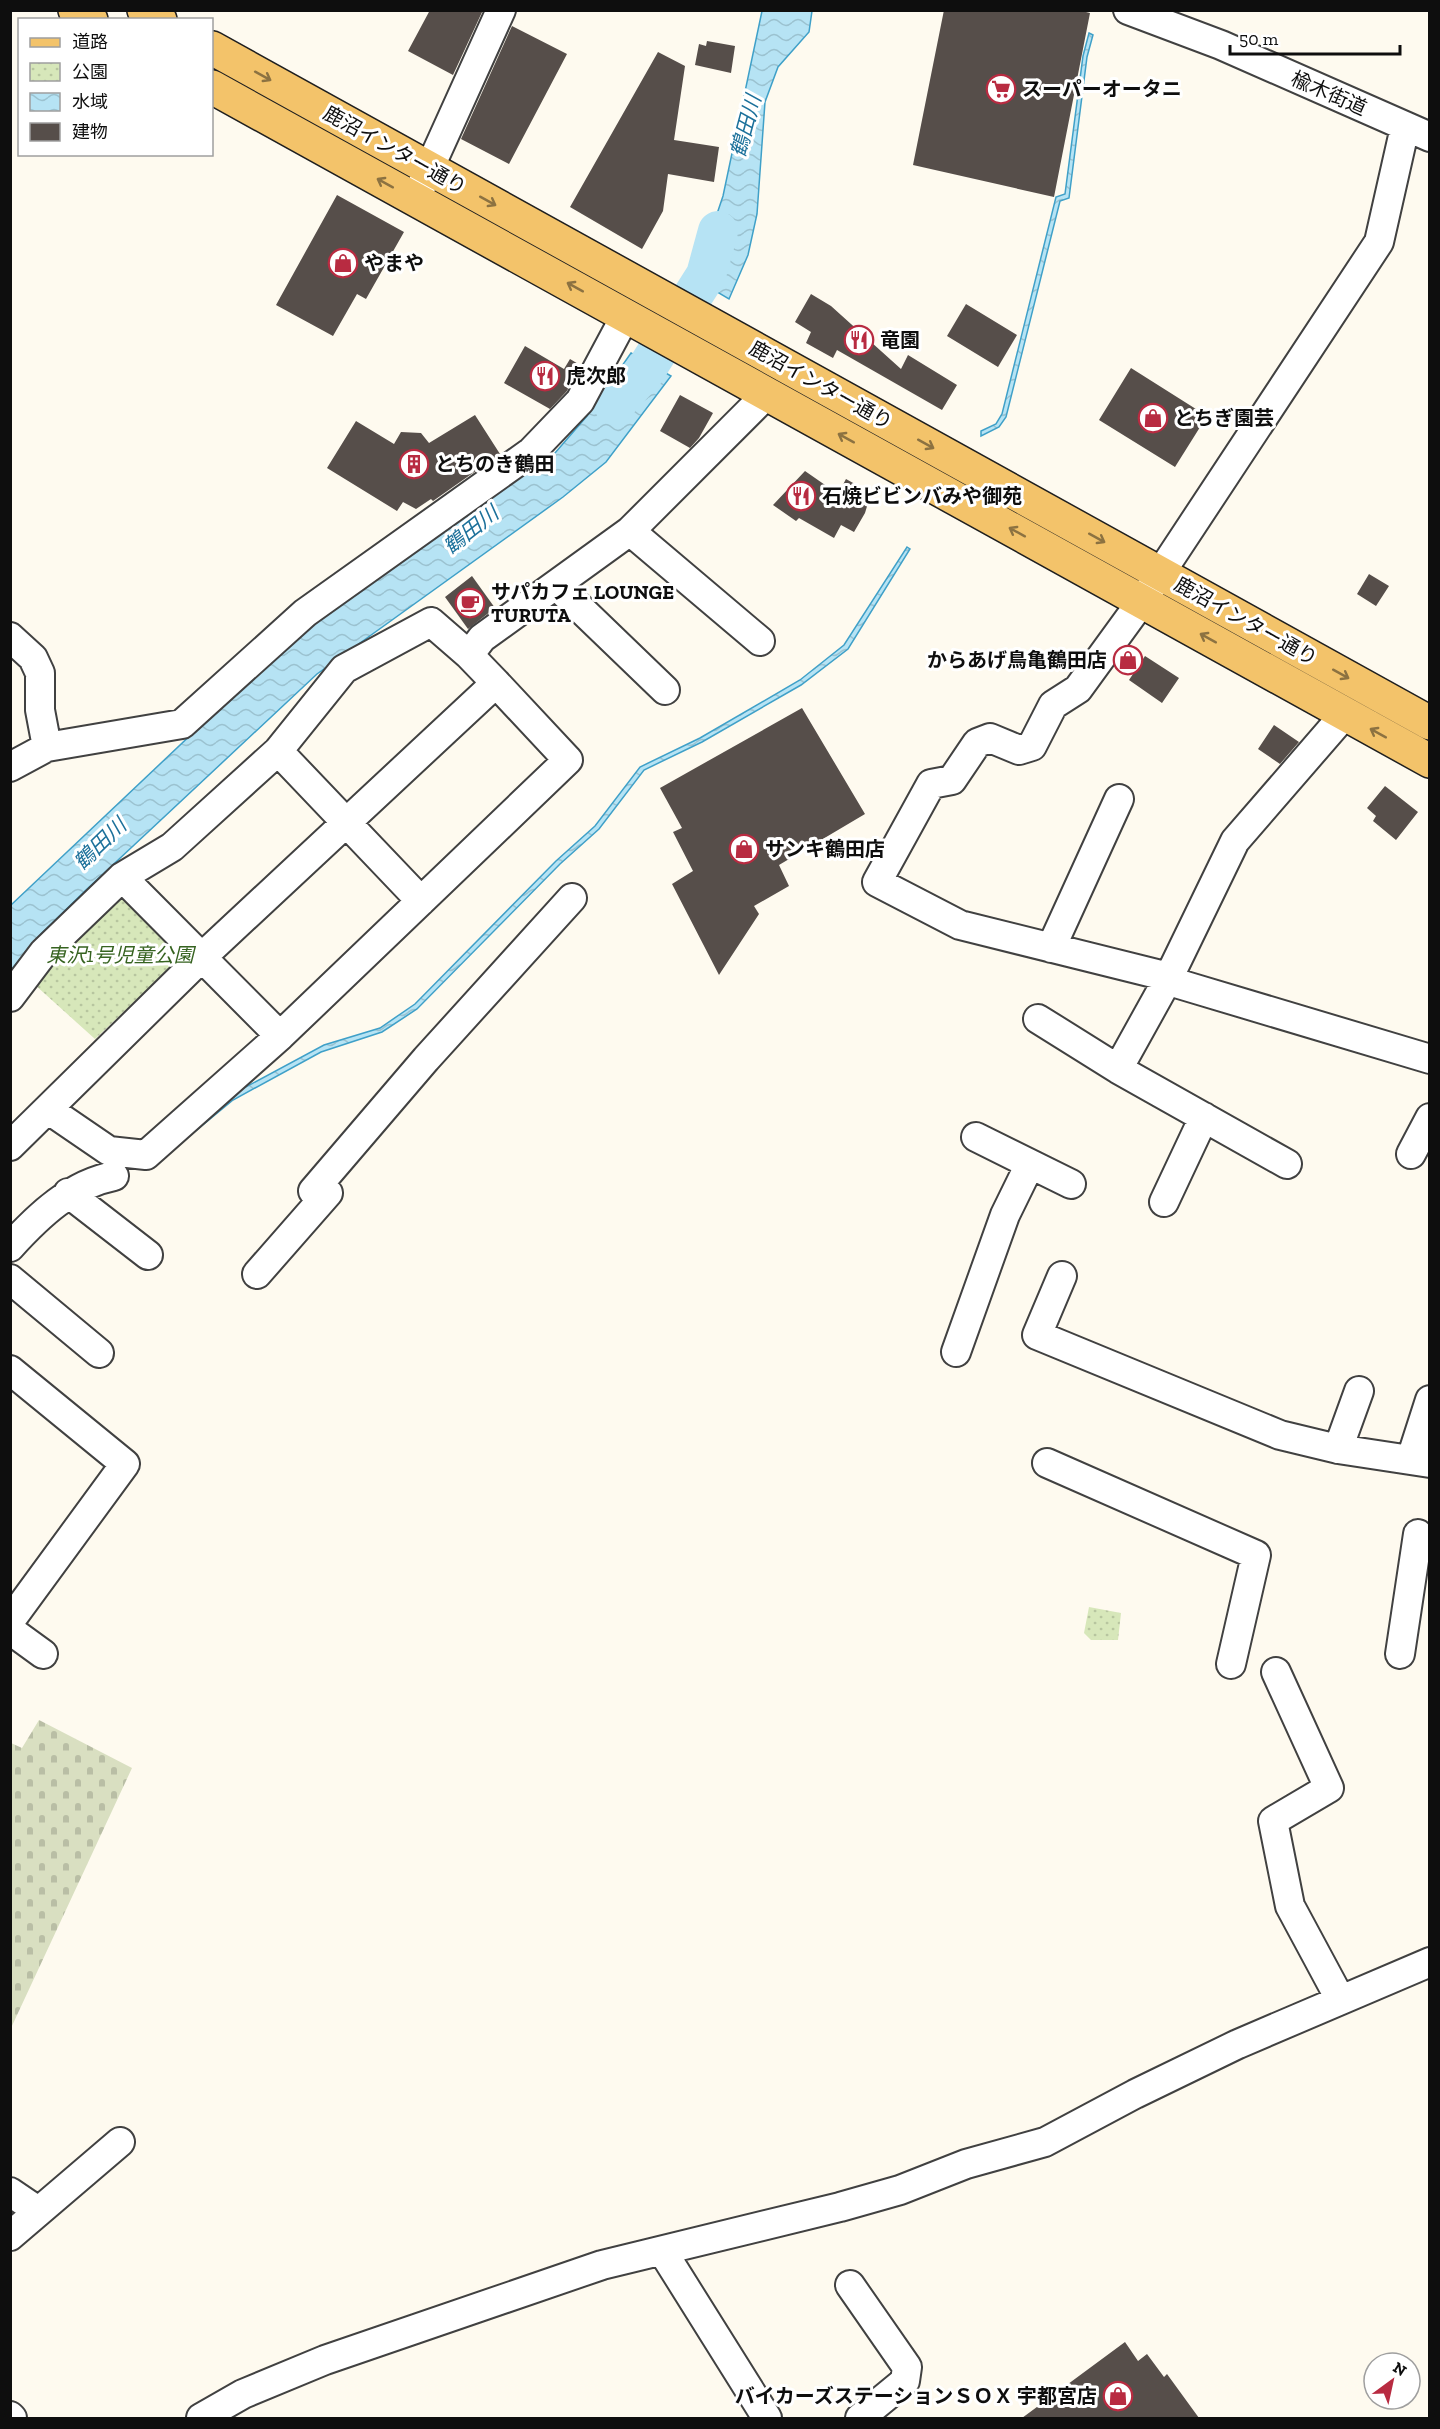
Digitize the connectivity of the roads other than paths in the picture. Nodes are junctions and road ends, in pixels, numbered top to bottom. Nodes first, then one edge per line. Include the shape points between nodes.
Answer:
1 (75, 10) edge
2 (144, 10) edge
3 (501, 10) edge
4 (1128, 10) edge
5 (88, 18) edge
6 (157, 18) edge
7 (213, 49) edge
8 (213, 88) edge
9 (1417, 132) edge
10 (429, 169) junction
11 (414, 199) junction
12 (634, 320) junction
13 (766, 394) junction
14 (630, 531) junction
15 (1160, 574) junction
16 (556, 585) junction
17 (1142, 601) junction
18 (10, 637) edge
19 (760, 641) dead end
20 (468, 655) junction
21 (496, 684) junction
22 (665, 690) dead end
23 (1345, 714) junction
24 (1430, 723) edge
25 (47, 747) junction
26 (278, 751) junction
27 (1430, 761) edge
28 (10, 767) edge
29 (1119, 799) dead end
30 (346, 824) junction
31 (122, 877) junction
32 (572, 898) dead end
33 (422, 901) junction
34 (1051, 948) junction
35 (201, 958) junction
36 (1169, 977) junction
37 (10, 997) edge
38 (1038, 1019) dead end
39 (280, 1036) junction
40 (1430, 1059) edge
41 (1118, 1069) junction
42 (49, 1110) junction
43 (1204, 1117) junction
44 (1430, 1118) edge
45 (976, 1137) dead end
46 (10, 1146) edge
47 (1411, 1154) dead end
48 (1030, 1164) junction
49 (1287, 1164) dead end
50 (114, 1176) dead end
51 (1071, 1184) dead end
52 (68, 1193) junction
53 (1164, 1202) dead end
54 (10, 1247) edge
55 (148, 1255) dead end
56 (257, 1274) dead end
57 (1062, 1276) dead end
58 (10, 1279) edge
59 (956, 1352) dead end
60 (99, 1353) dead end
61 (10, 1370) edge
62 (1359, 1391) dead end
63 (1430, 1400) edge
64 (1338, 1449) junction
65 (1420, 1461) edge
66 (1047, 1463) dead end
67 (1418, 1534) dead end
68 (10, 1622) edge
69 (10, 1630) edge
70 (43, 1654) dead end
71 (1400, 1654) dead end
72 (1231, 1664) dead end
73 (1276, 1672) dead end
74 (1430, 1962) edge
75 (1340, 1999) junction
76 (120, 2142) dead end
77 (10, 2192) edge
78 (38, 2211) junction
79 (10, 2236) edge
80 (663, 2252) junction
81 (850, 2285) dead end
82 (201, 2418) edge
83 (767, 2418) edge
84 (860, 2418) edge

1 - 5 main road
2 - 6 main road
3 - 10 street
4 - 9 street, 楡木街道 via 1221,45
7 -> 10 main road, 鹿沼インター通り
11 -> 8 main road, 鹿沼インター通り
9 - 15 street via 1379,242
10 - 11 street
10 -> 15 main road, 鹿沼インター通り
12 -> 11 main road, 鹿沼インター通り
12 - 13 main road, 鹿沼インター通り
12 - 25 street via 580,401 531,452 305,612 183,724
13 - 14 street
17 -> 13 main road, 鹿沼インター通り
14 - 16 street
14 - 19 street
15 - 17 street
15 -> 24 main road, 鹿沼インター通り
16 - 20 street via 482,638
16 - 22 street
23 -> 17 main road, 鹿沼インター通り
17 - 34 street via 1078,689 1053,705 1032,746 1019,750 990,738 977,743 952,780 931,784 877,882 960,925
18 - 25 street via 33,658 40,673 40,711
20 - 21 street
20 - 26 street via 430,622 344,669
21 - 30 street
21 - 33 street via 568,760
27 -> 23 main road, 鹿沼インター通り
23 - 36 street via 1235,840
25 - 28 street
26 - 30 street
26 - 31 street via 172,847
29 - 34 street
30 - 33 street
30 - 35 street
31 - 35 street
31 - 37 street via 44,951
32 - 56 street via 426,1059
33 - 39 street
34 - 36 street
35 - 39 street
35 - 42 street
36 - 40 street via 1179,984
36 - 41 street
38 - 41 street
39 - 42 street via 146,1155 110,1151
41 - 43 street
42 - 46 street
43 - 49 street
43 - 53 street
44 - 47 street
45 - 48 street
48 - 51 street
48 - 59 street via 1005,1215
50 - 52 street via 93,1180
52 - 54 street
52 - 55 street
57 - 64 street via 1037,1335 1280,1435
58 - 60 street
61 - 68 street via 125,1464
62 - 64 street
63 - 65 street
64 - 65 street
66 - 72 street via 1256,1555
67 - 71 street
69 - 70 street
73 - 75 street via 1329,1788 1273,1821 1290,1906
74 - 75 street
75 - 80 street via 1135,2094 1045,2142 966,2164 870,2199
76 - 78 street
77 - 78 street
78 - 79 street
80 - 82 street via 602,2265 325,2360 243,2394
80 - 83 street
81 - 84 street via 907,2367 906,2381

